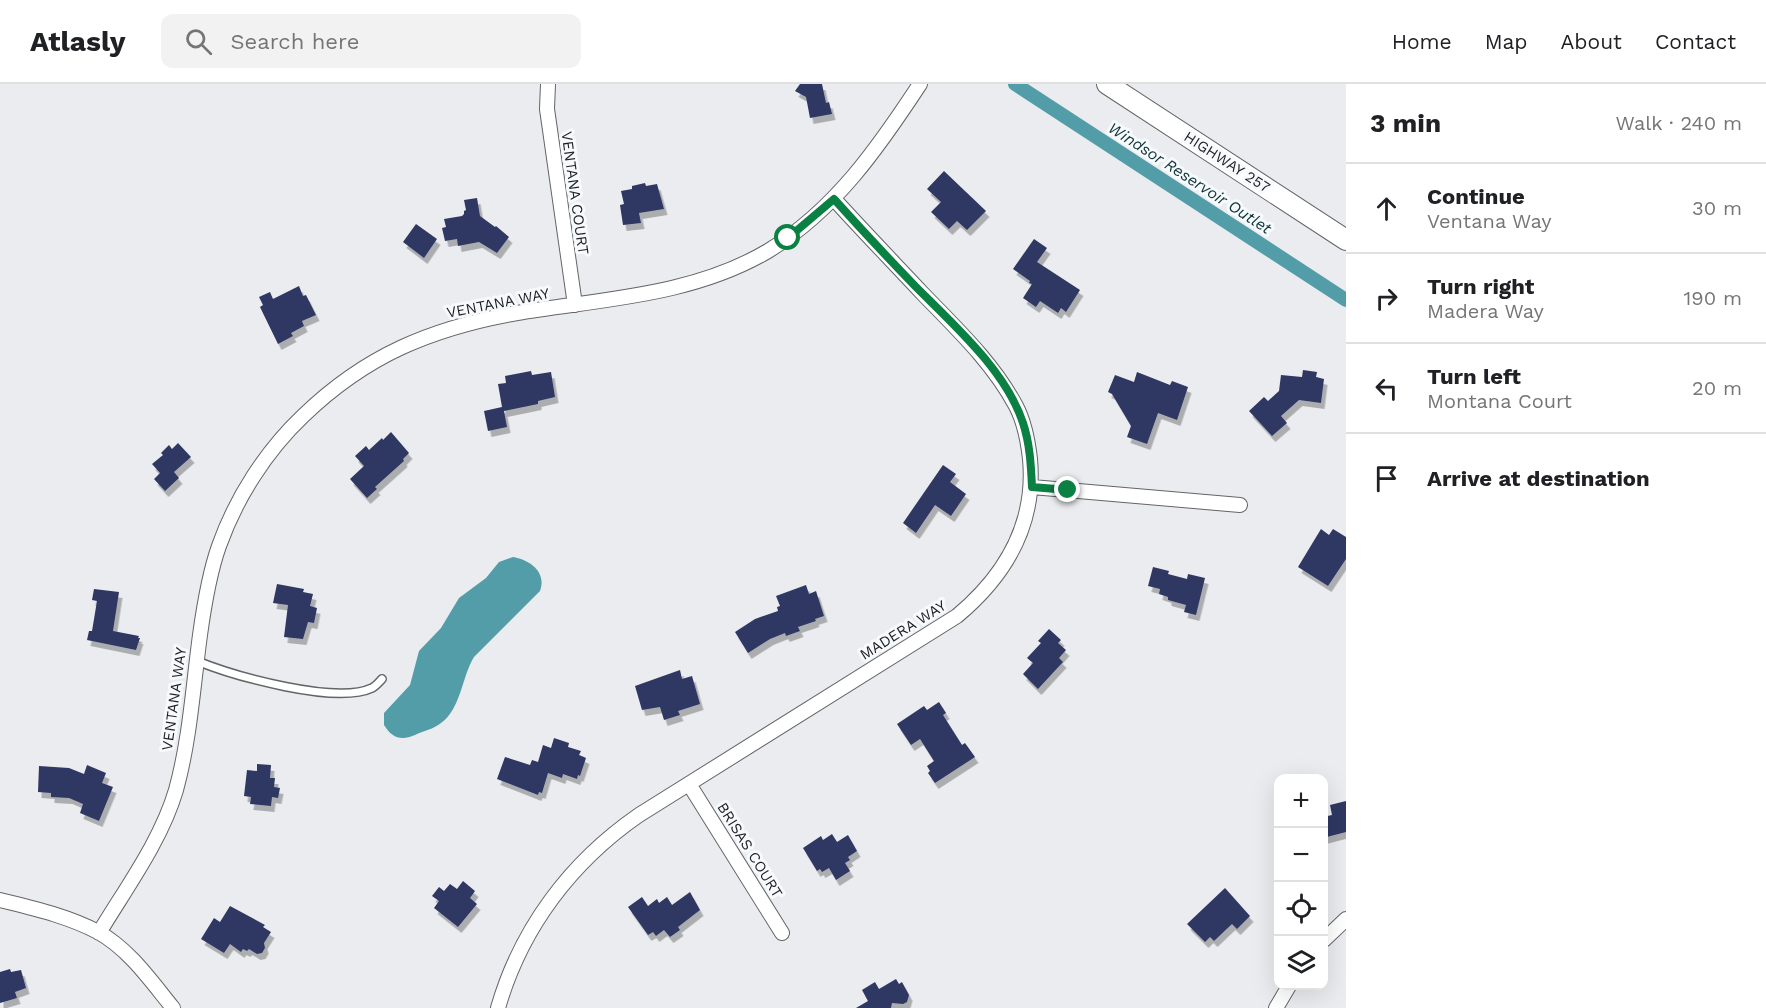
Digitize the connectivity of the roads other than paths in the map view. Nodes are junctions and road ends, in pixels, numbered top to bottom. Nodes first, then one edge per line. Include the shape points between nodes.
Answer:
1 (548, 84) edge
2 (920, 84) edge
3 (1107, 84) edge
4 (834, 199) junction
5 (1346, 240) edge
6 (574, 305) junction
7 (1032, 487) junction
8 (1240, 505) dead end
9 (197, 660) junction
10 (382, 679) dead end
11 (689, 784) junction
12 (0, 900) edge
13 (1346, 919) edge
14 (99, 933) junction
15 (782, 933) dead end
16 (1327, 936) edge
17 (1287, 990) edge
18 (173, 1008) edge
19 (498, 1008) edge
20 (1276, 1008) edge

1 - 6 street, VENTANA COURT via 547,109
2 - 4 street, VENTANA WAY via 874,152
3 - 5 main road, HIGHWAY 257
4 - 6 street, VENTANA WAY via 788,238 723,273 671,289
4 - 7 street, MADERA WAY via 999,378 1023,423
6 - 9 street, VENTANA WAY via 481,320 404,345 365,366 304,414 252,478 230,519 209,581
7 - 8 street
7 - 11 street, MADERA WAY via 1015,545 999,574 976,600 924,638
9 - 10 lane via 237,675 316,691 361,692 374,688
9 - 14 street, VENTANA WAY via 188,732 170,808
11 - 15 street, BRISAS COURT
11 - 19 street, MADERA WAY via 615,832 563,882 517,956
12 - 14 street
13 - 16 street
14 - 18 street via 140,969
17 - 20 street

